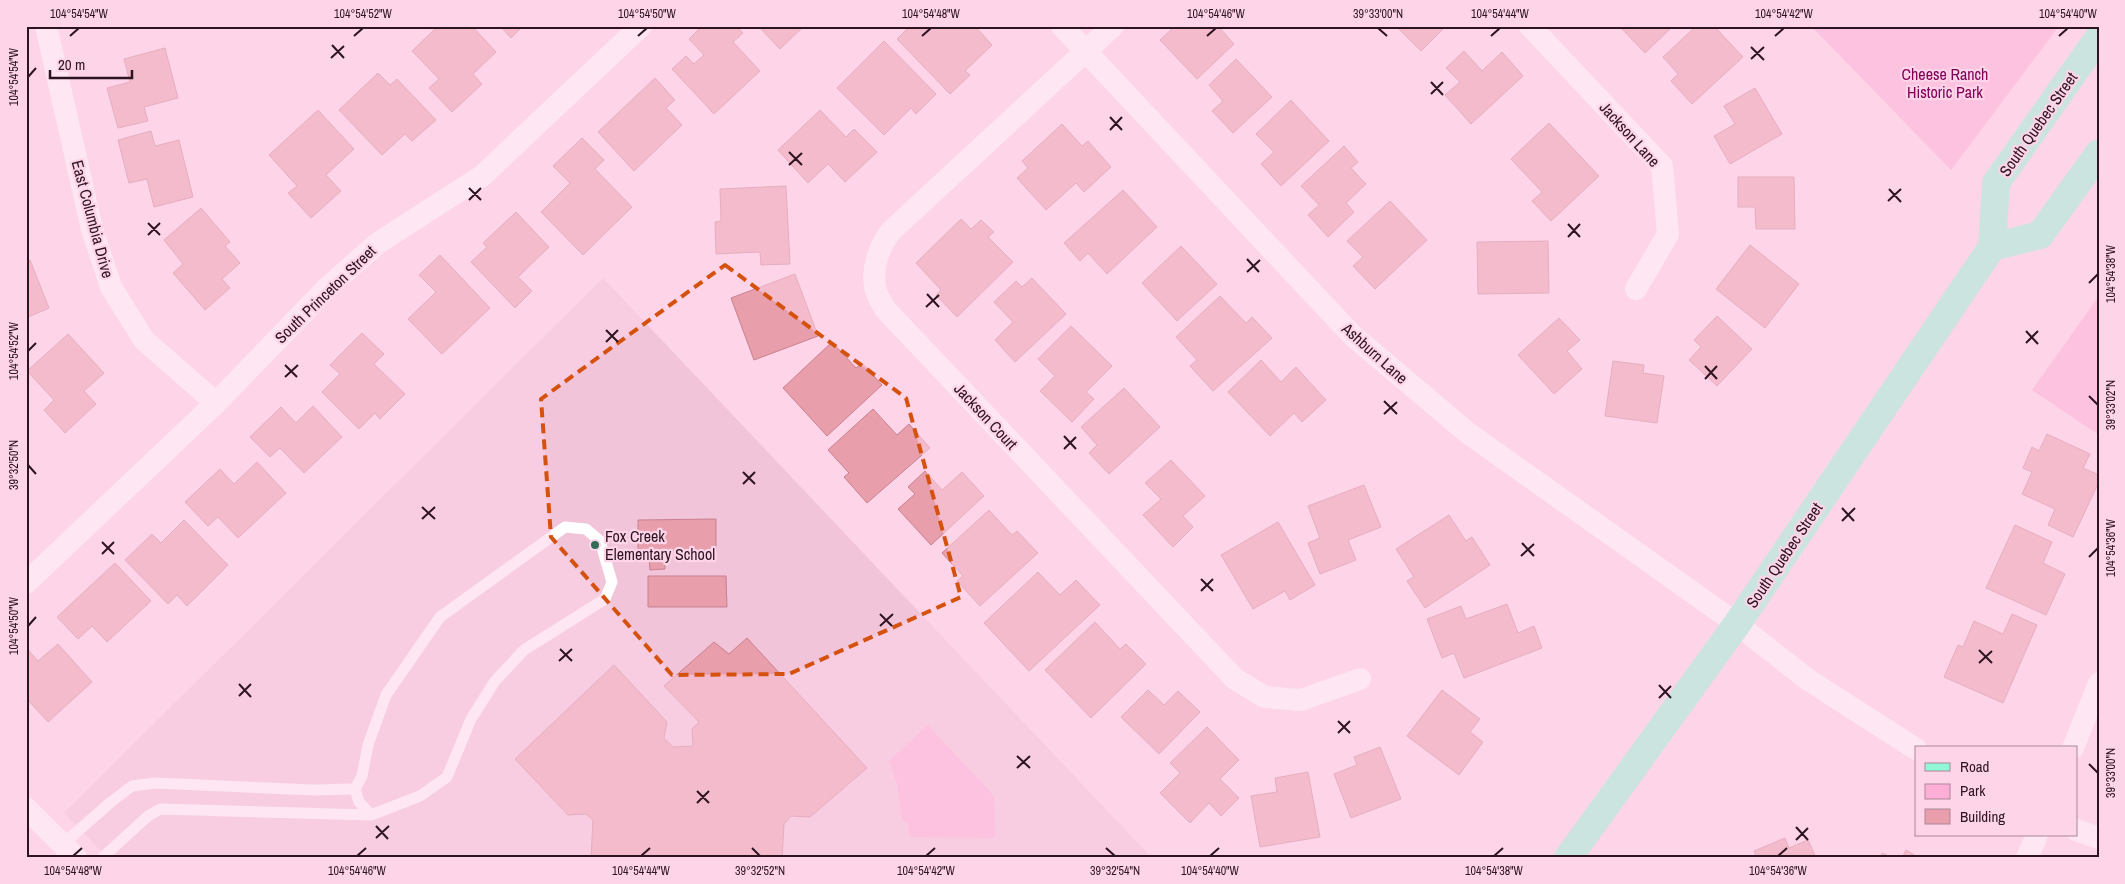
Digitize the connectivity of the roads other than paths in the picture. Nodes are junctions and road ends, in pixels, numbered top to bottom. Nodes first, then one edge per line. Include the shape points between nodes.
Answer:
1 (46, 26) edge
2 (641, 26) edge
3 (1062, 26) edge
4 (1113, 26) edge
5 (1530, 26) edge
6 (2099, 37) edge
7 (1086, 51) junction
8 (2099, 152) edge
9 (1992, 246) junction
10 (1636, 289) dead end
11 (216, 404) junction
12 (26, 583) edge
13 (1737, 624) junction
14 (1360, 679) dead end
15 (2099, 683) edge
16 (2074, 746) edge
17 (1915, 748) edge
18 (355, 789) junction
19 (26, 808) edge
20 (371, 815) junction
21 (2078, 831) edge
22 (2037, 836) edge
23 (2099, 838) edge
24 (70, 851) edge
25 (102, 858) edge
26 (1568, 858) edge
27 (2027, 858) edge

1 - 11 street, East Columbia Drive via 92,229 111,287 144,340
2 - 11 street, South Princeton Street via 482,176 378,243 328,287
3 - 7 street, Ashburn Lane
4 - 7 street
5 - 10 street, Jackson Lane via 1662,166 1668,234
6 - 9 main road, South Quebec Street via 1996,183
7 - 13 street, Ashburn Lane via 1353,336 1468,433
7 - 14 street, Jackson Court via 891,231 877,260 875,289 885,309 1235,680 1265,697 1301,700
8 - 9 main road via 2040,235
9 - 13 main road, South Quebec Street
11 - 12 street, South Princeton Street
13 - 17 street, Ashburn Lane via 1807,679
13 - 26 main road, South Quebec Street
15 - 16 street
18 - 20 lane via 359,802
18 - 20 lane via 362,776 368,745 386,694 440,617 565,527 586,529 600,542 612,582 605,599 524,650 496,681 471,719 447,777 420,796
18 - 24 lane via 156,783 132,786 110,802
19 - 24 street
20 - 25 lane via 160,809
21 - 23 street
22 - 27 street

